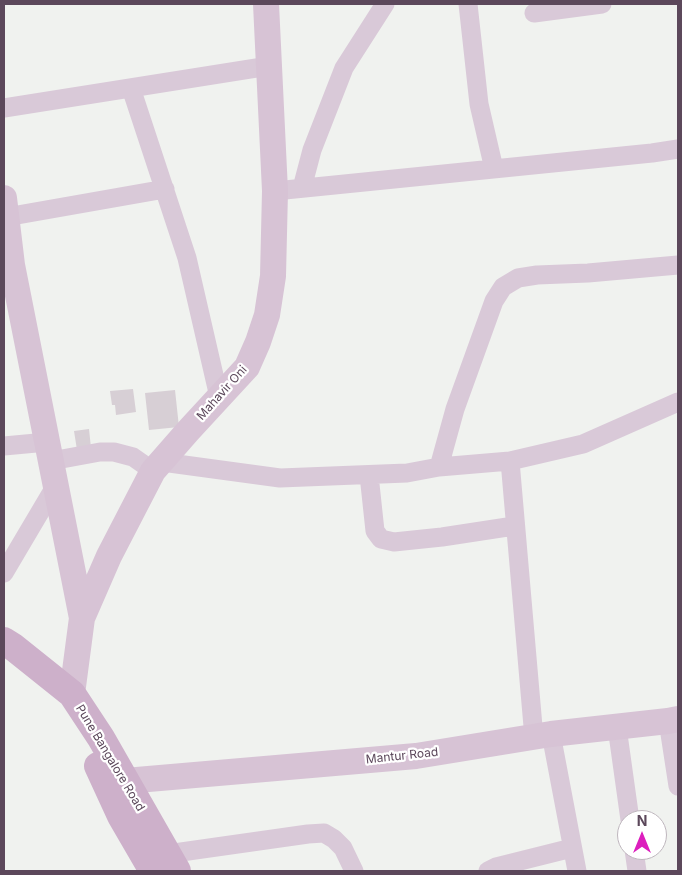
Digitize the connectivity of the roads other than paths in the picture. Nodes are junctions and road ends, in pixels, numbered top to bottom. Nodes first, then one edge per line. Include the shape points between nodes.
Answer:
1 (266, 4) edge
2 (386, 4) edge
3 (468, 4) edge
4 (602, 4) edge
5 (531, 7) edge
6 (269, 66) junction
7 (131, 88) junction
8 (4, 108) edge
9 (678, 149) edge
10 (494, 169) junction
11 (302, 188) junction
12 (165, 189) junction
13 (275, 191) junction
14 (5, 222) edge
15 (678, 265) edge
16 (219, 397) junction
17 (678, 402) edge
18 (4, 446) edge
19 (51, 462) junction
20 (510, 462) junction
21 (158, 467) junction
22 (439, 467) junction
23 (369, 476) junction
24 (514, 526) junction
25 (4, 574) edge
26 (82, 618) junction
27 (4, 641) edge
28 (4, 661) edge
29 (72, 694) junction
30 (673, 720) edge
31 (617, 727) junction
32 (542, 736) junction
33 (125, 781) junction
34 (678, 786) edge
35 (629, 810) edge
36 (572, 848) junction
37 (166, 866) edge
38 (354, 871) edge
39 (488, 871) edge
40 (577, 871) edge

1 - 6 street, Mahavir Oni
2 - 11 street via 344,68 312,150
3 - 10 street via 479,104
4 - 5 street
6 - 7 street
6 - 13 street, Mahavir Oni
7 - 8 street
7 - 12 street
9 - 10 street
10 - 11 street
11 - 13 street
12 - 14 street
12 - 16 street via 187,258
13 - 16 street, Mahavir Oni via 273,276 267,316 247,367
14 - 19 street
15 - 22 street via 537,274 518,278 503,287 494,301 455,408
16 - 21 street, Mahavir Oni
17 - 20 street via 583,444
18 - 19 street
19 - 21 street via 114,452
19 - 25 street
19 - 26 street
20 - 22 street
20 - 24 street
21 - 23 street via 280,478
21 - 26 street, Mahavir Oni via 109,556
22 - 23 street
23 - 24 street via 375,532 381,539 394,542
24 - 32 street
26 - 29 street, Mahavir Oni
27 - 29 main road, Pune Bangalore Road
28 - 37 main road, Pune Bangalore Road via 49,692 68,714 92,753 121,816
29 - 33 main road, Pune Bangalore Road
30 - 31 street, Mantur Road
30 - 34 street
31 - 32 street, Mantur Road
31 - 35 street
32 - 33 street, Mantur Road via 416,756
32 - 36 street
33 - 37 main road, Pune Bangalore Road
36 - 39 street
36 - 40 street
37 - 38 street via 308,834 324,834 343,848

